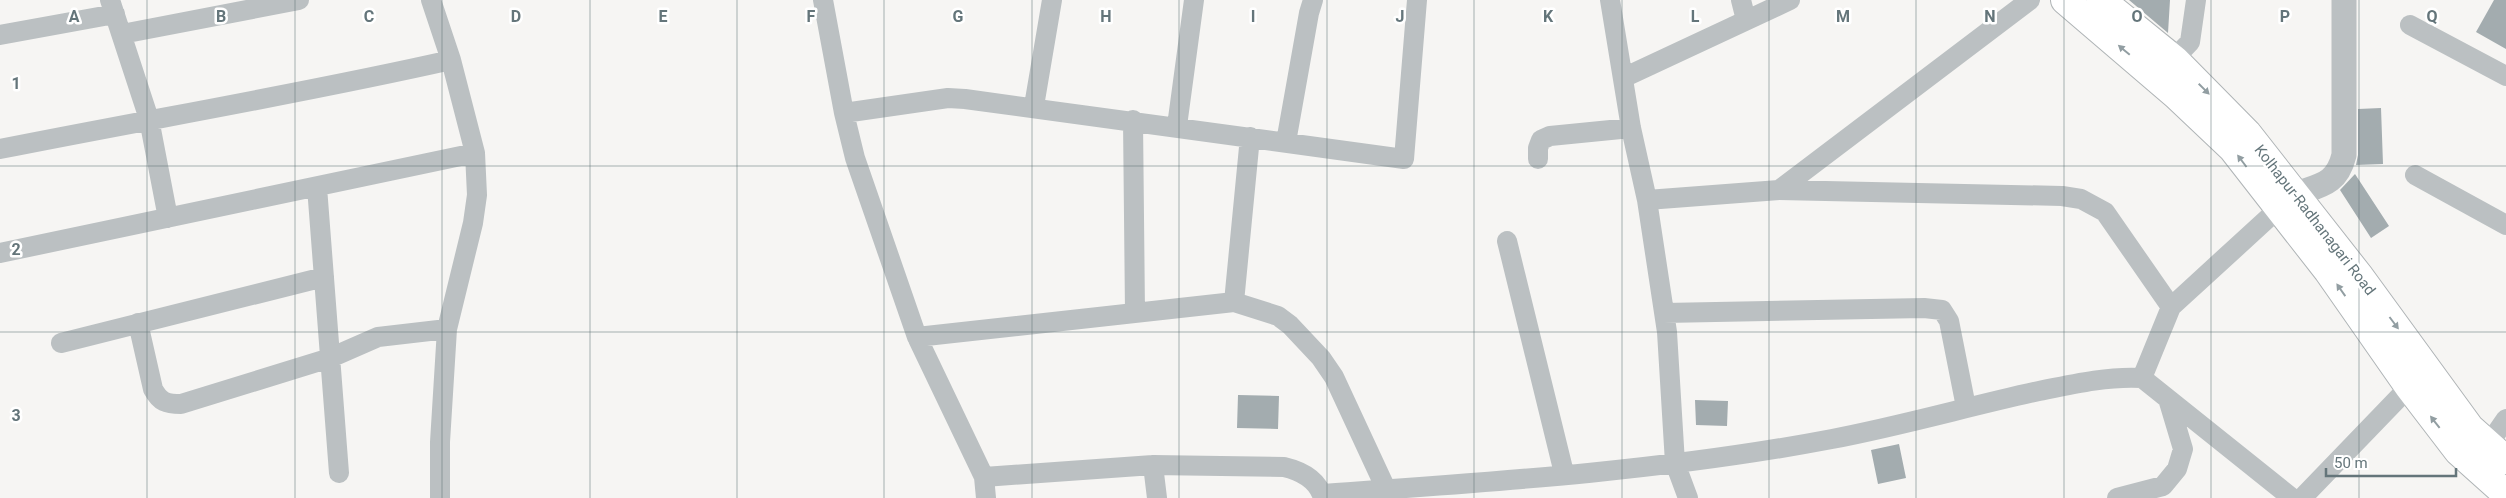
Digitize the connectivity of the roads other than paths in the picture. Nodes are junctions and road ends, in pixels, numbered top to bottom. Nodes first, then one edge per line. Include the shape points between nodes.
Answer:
1 (299, 0) edge
2 (431, 0) edge
3 (823, 0) edge
4 (1052, 0) edge
5 (1194, 0) edge
6 (1313, 0) edge
7 (1417, 0) edge
8 (1610, 0) edge
9 (1741, 0) edge
10 (1790, 0) edge
11 (2030, 0) edge
12 (2065, 0) edge
13 (2101, 0) edge
14 (2196, 0) edge
15 (2344, 0) edge
16 (113, 7) edge
17 (1746, 20) junction
18 (2410, 25) dead end
19 (122, 34) junction
20 (0, 35) edge
21 (451, 60) junction
22 (2165, 68) junction
23 (2506, 76) edge
24 (1623, 78) junction
25 (1034, 106) junction
26 (844, 113) junction
27 (150, 119) junction
28 (1133, 120) junction
29 (1177, 126) junction
30 (1631, 128) junction
31 (1250, 137) junction
32 (1286, 142) junction
33 (0, 149) edge
34 (475, 154) junction
35 (1538, 160) dead end
36 (2415, 174) dead end
37 (317, 187) junction
38 (1780, 190) junction
39 (1647, 200) junction
40 (2287, 202) junction
41 (168, 218) junction
42 (2506, 225) edge
43 (1507, 241) dead end
44 (0, 253) edge
45 (324, 276) junction
46 (1234, 302) junction
47 (2171, 307) junction
48 (1135, 313) junction
49 (1664, 313) junction
50 (138, 323) junction
51 (447, 329) junction
52 (917, 337) junction
53 (61, 343) dead end
54 (330, 358) junction
55 (2420, 358) junction
56 (2142, 378) junction
57 (2409, 388) junction
58 (2168, 398) junction
59 (1966, 407) junction
60 (2506, 419) edge
61 (2497, 452) edge
62 (1676, 462) junction
63 (1153, 465) junction
64 (339, 473) dead end
65 (1564, 473) junction
66 (984, 477) junction
67 (1386, 489) junction
68 (2506, 494) edge
69 (1323, 496) edge
70 (440, 498) edge
71 (986, 498) edge
72 (1157, 498) edge
73 (1688, 498) edge
74 (2117, 498) edge
75 (2292, 498) edge
76 (2302, 498) edge

1 - 19 street
2 - 21 street
3 - 26 street
4 - 25 street
5 - 29 street
6 - 32 street
7 - 32 street via 1404,158
8 - 24 street
9 - 17 street
10 - 17 street
11 - 38 street
22 -> 12 main road
13 - 22 main road, Kolhapur-Radhanagari Road
14 - 22 street via 2190,42
15 - 40 street via 2342,165 2335,177
16 - 19 street
16 - 20 street
17 - 24 street
18 - 23 street
19 - 27 street
21 - 27 street via 340,86
21 - 34 street
22 - 40 main road, Kolhapur-Radhanagari Road via 2247,133
24 - 30 street
25 - 26 street via 948,98
25 - 28 street
26 - 52 street via 856,158
27 - 33 street
27 - 41 street
28 - 29 street
28 - 48 street
29 - 31 street
30 - 35 street via 1550,136 1542,140
30 - 39 street
31 - 32 street
31 - 46 street
34 - 37 street
34 - 51 street via 477,195 474,223
36 - 42 street
37 - 41 street
37 - 45 street
38 - 39 street
38 - 47 street via 2081,199 2105,212
39 - 49 street
40 - 47 street
40 -> 55 main road, Kolhapur-Radhanagari Road
57 -> 40 main road via 2328,271
41 - 44 street
43 - 65 street
45 - 50 street
45 - 54 street
46 - 48 street
46 - 67 street via 1278,316 1321,358 1334,377
47 - 56 street
48 - 52 street
49 - 59 street via 1942,310 1949,321
49 - 62 street
50 - 53 street
50 - 54 street via 153,389 167,404 181,404
51 - 54 street via 378,337
51 - 70 street
52 - 66 street
54 - 64 street
55 - 57 street
55 - 61 main road, Kolhapur-Radhanagari Road via 2470,428
56 - 58 street
56 - 59 street via 2076,384
68 -> 57 main road via 2458,451
57 - 76 street
58 - 74 street via 2183,449 2178,468 2163,486
58 - 75 street
59 - 62 street via 1832,439
60 - 61 street
62 - 65 street
62 - 73 street
63 - 66 street
63 - 69 street via 1284,467 1309,477
63 - 72 street
65 - 67 street
66 - 71 street
67 - 69 street

